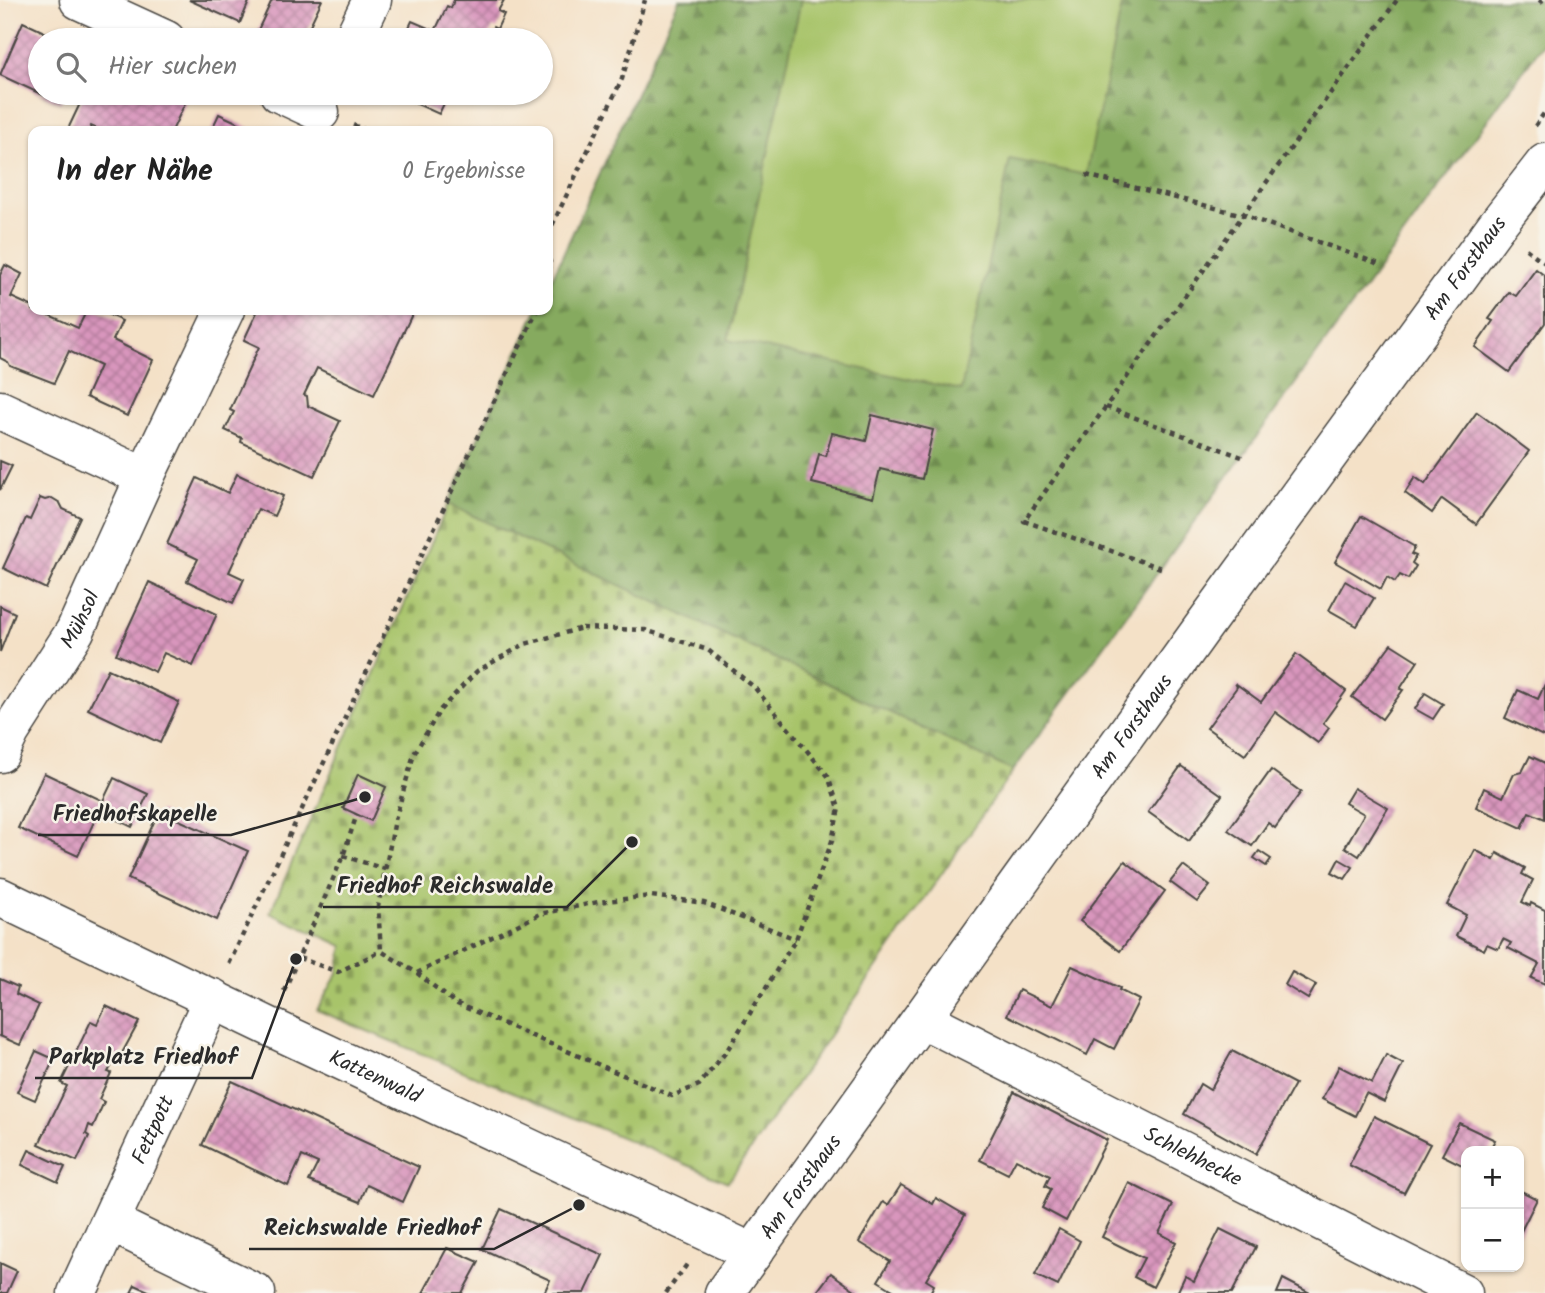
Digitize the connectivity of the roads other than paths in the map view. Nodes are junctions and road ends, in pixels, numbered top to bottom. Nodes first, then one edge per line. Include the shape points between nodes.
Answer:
1 (79, 0) edge
2 (372, 0) edge
3 (140, 28) edge
4 (359, 28) edge
5 (1545, 163) edge
6 (223, 315) edge
7 (0, 410) edge
8 (145, 477) junction
9 (0, 753) edge
10 (0, 897) edge
11 (213, 998) junction
12 (923, 1019) junction
13 (110, 1222) junction
14 (753, 1253) junction
15 (77, 1293) edge
16 (256, 1293) edge
17 (724, 1293) edge
18 (1463, 1293) edge

1 - 3 street
2 - 4 street
5 - 12 street, Am Forsthaus via 1205,624
6 - 8 street, Mühsol
7 - 8 street
8 - 9 street, Mühsol via 75,631
10 - 11 street, Kattenwald
11 - 13 street, Fettpott
11 - 14 street, Kattenwald
12 - 14 street, Am Forsthaus
12 - 18 street, Schlehhecke
13 - 15 street, Fettpott
13 - 16 street
14 - 17 street, Am Forsthaus

